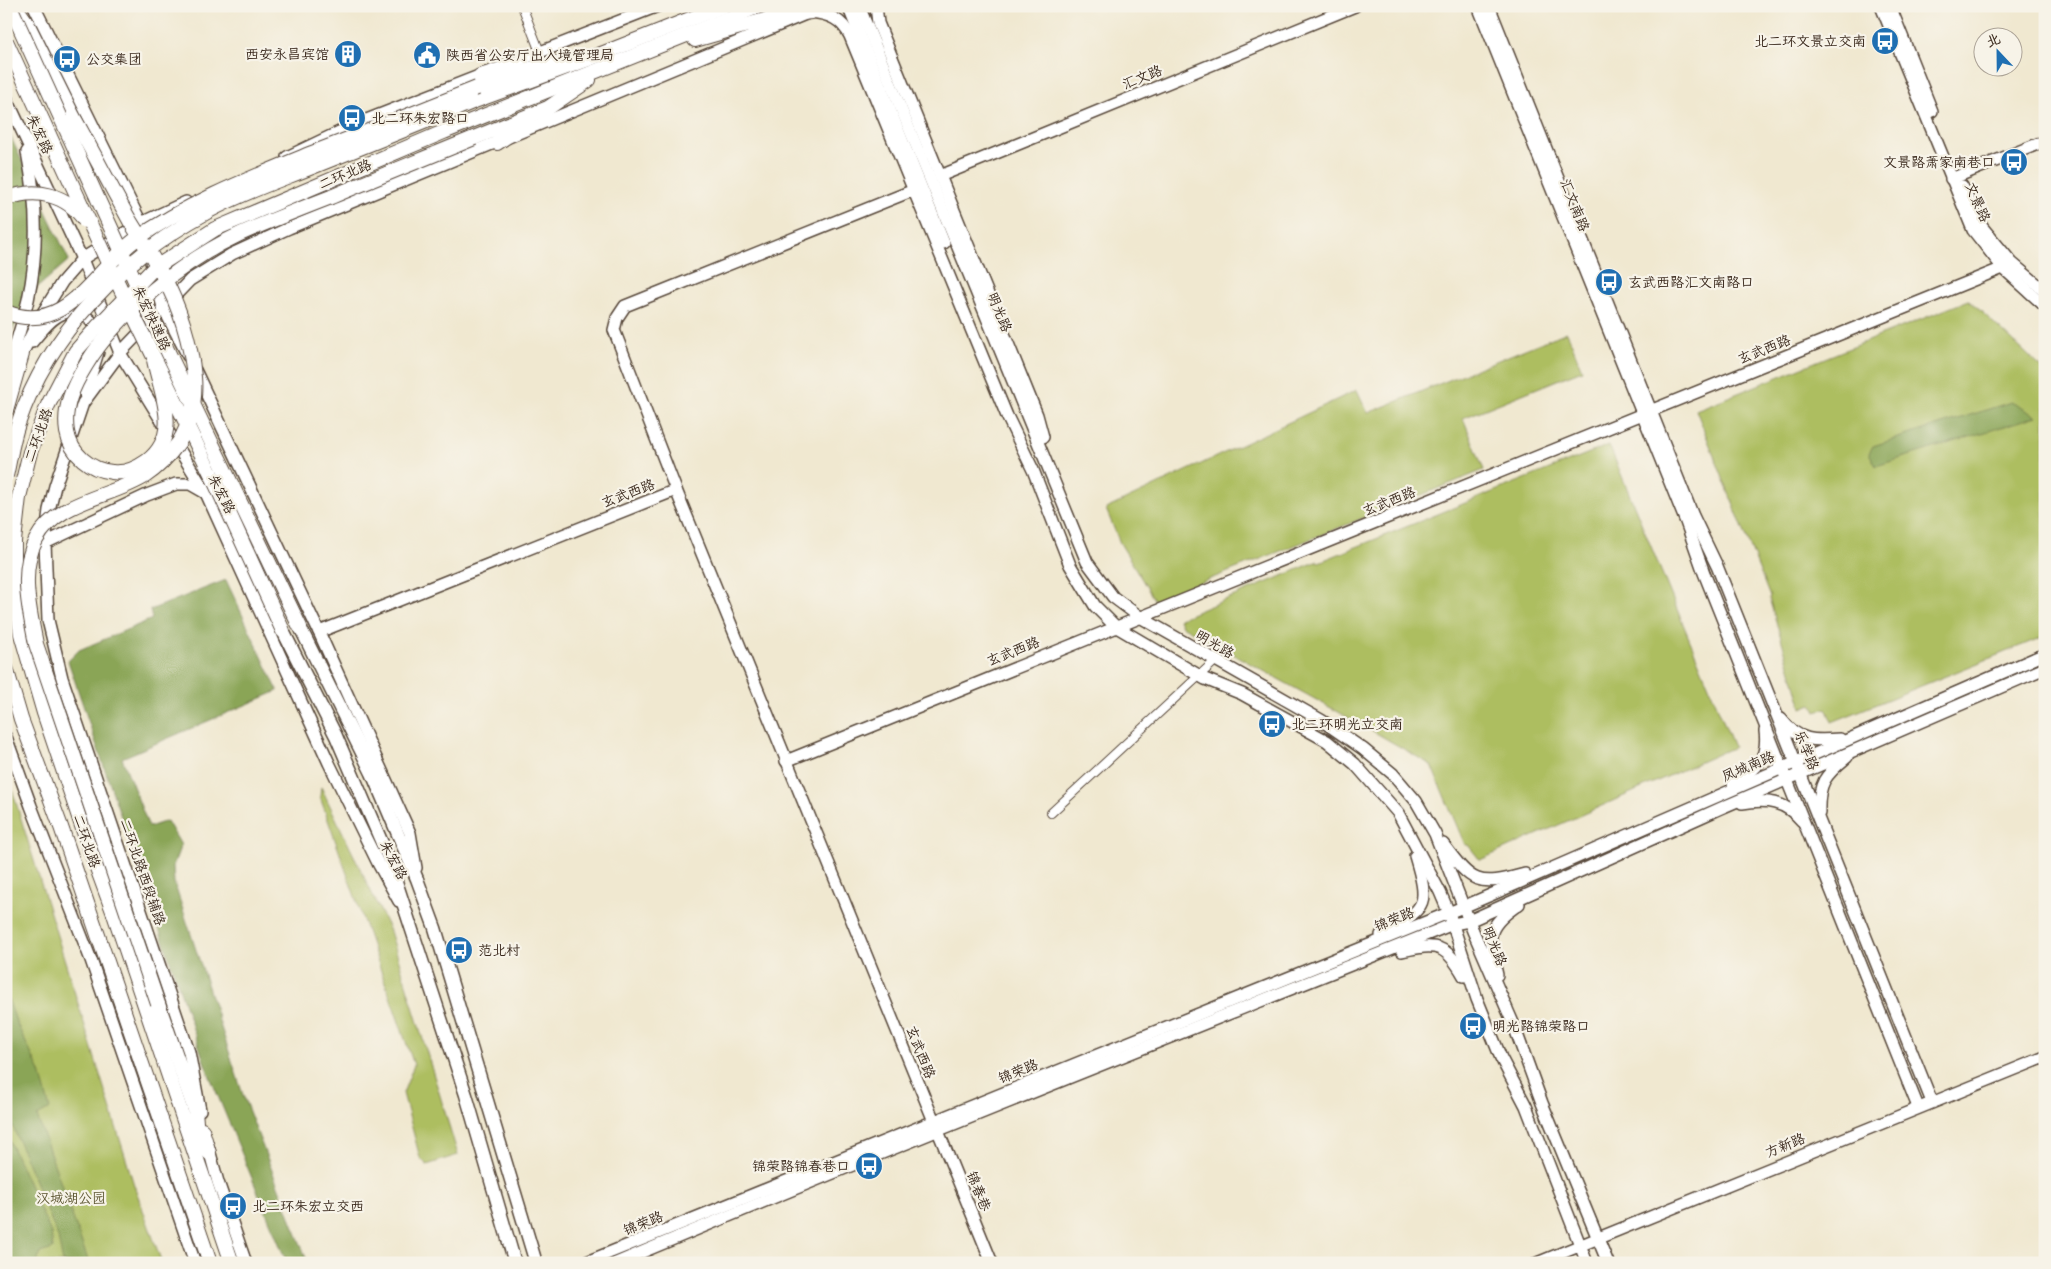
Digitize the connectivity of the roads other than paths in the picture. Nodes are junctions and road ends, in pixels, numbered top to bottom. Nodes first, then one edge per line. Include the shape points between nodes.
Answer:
1 (10, 6) edge
2 (15, 6) edge
3 (34, 6) edge
4 (522, 6) edge
5 (658, 6) edge
6 (702, 6) edge
7 (723, 6) edge
8 (759, 6) edge
9 (783, 6) edge
10 (824, 6) edge
11 (848, 6) edge
12 (859, 6) edge
13 (876, 6) edge
14 (1355, 6) edge
15 (1478, 6) edge
16 (1489, 6) edge
17 (1881, 6) edge
18 (1890, 6) edge
19 (811, 12) junction
20 (706, 38) junction
21 (6, 41) edge
22 (609, 51) junction
23 (540, 52) junction
24 (648, 52) junction
25 (586, 60) junction
26 (606, 68) junction
27 (478, 82) junction
28 (6, 97) edge
29 (548, 108) junction
30 (23, 133) junction
31 (2045, 141) edge
32 (497, 143) junction
33 (940, 176) junction
34 (1955, 177) junction
35 (914, 190) junction
36 (6, 199) edge
37 (141, 223) junction
38 (100, 244) junction
39 (82, 259) junction
40 (2003, 268) junction
41 (2045, 291) edge
42 (2045, 306) edge
43 (163, 307) junction
44 (6, 312) edge
45 (120, 353) junction
46 (22, 354) junction
47 (154, 360) junction
48 (6, 374) edge
49 (1013, 398) junction
50 (6, 401) edge
51 (83, 404) junction
52 (7, 408) edge
53 (1647, 412) junction
54 (1033, 470) junction
55 (1052, 473) junction
56 (6, 476) edge
57 (676, 490) junction
58 (206, 493) junction
59 (45, 543) junction
60 (1140, 617) junction
61 (1115, 626) junction
62 (300, 627) joint
63 (282, 631) joint
64 (319, 632) junction
65 (2045, 654) edge
66 (1215, 661) junction
67 (6, 668) edge
68 (2045, 668) edge
69 (1200, 676) junction
70 (1774, 710) junction
71 (1761, 715) junction
72 (6, 737) edge
73 (1854, 737) junction
74 (1859, 748) junction
75 (786, 761) junction
76 (1795, 762) junction
77 (1782, 768) junction
78 (1800, 774) junction
79 (1787, 780) junction
80 (1717, 796) junction
81 (1721, 808) junction
82 (1051, 813) dead end
83 (1821, 824) junction
84 (1807, 829) junction
85 (1408, 833) junction
86 (1435, 834) junction
87 (1563, 863) junction
88 (417, 879) junction
89 (1540, 889) junction
90 (1464, 907) junction
91 (404, 909) junction
92 (1449, 913) junction
93 (1469, 921) junction
94 (1453, 924) junction
95 (1359, 950) junction
96 (1359, 962) junction
97 (1501, 994) junction
98 (1477, 999) junction
99 (2045, 1057) edge
100 (192, 1069) junction
101 (1932, 1102) junction
102 (1918, 1107) junction
103 (195, 1110) junction
104 (936, 1126) junction
105 (204, 1157) junction
106 (1598, 1238) junction
107 (1580, 1245) junction
108 (195, 1263) edge
109 (210, 1263) edge
110 (232, 1263) edge
111 (246, 1263) edge
112 (515, 1263) edge
113 (536, 1263) edge
114 (584, 1263) edge
115 (616, 1263) edge
116 (992, 1263) edge
117 (1537, 1263) edge
118 (1587, 1263) edge
119 (1608, 1263) edge

1 - 62 highway, 朱宏快速路, bridge via 157,329
2 - 103 highway, bridge via 170,288 194,374 195,392 188,422 168,457 138,480 77,505 44,528 35,540 27,579 36,644
3 - 37 street
4 - 23 street
5 - 23 street
6 - 22 highway via 644,30
7 - 22 highway, 二环北路
8 - 24 highway, 二环北路
9 - 20 highway
10 - 19 street
11 - 49 street, 明光路
12 - 49 street, 明光路
13 - 33 street via 878,23
14 - 33 street, 汇文路
15 - 53 street, 汇文南路
16 - 53 street, 汇文南路
17 - 34 street, 文景路
18 - 34 street, 文景路
19 - 20 highway via 782,15
19 - 32 street
19 - 35 street, 明光路 via 832,16 846,26
20 - 24 highway
21 - 38 highway, 朱宏快速路, bridge
22 - 25 highway, 二环北路
23 - 27 street
24 - 26 highway, 二环北路
25 - 27 highway via 549,64
25 - 56 highway, 二环北路, bridge via 472,102 238,197 180,227 144,253 83,310 44,366 18,425
26 - 29 highway
26 - 105 highway, 二环北路, bridge via 446,131 215,229 153,269 76,352 48,405 30,452 19,497 14,541 14,583 21,634 86,838
27 - 37 street via 356,124
27 - 44 highway, bridge via 198,202 134,240 79,295 53,313 33,318
28 - 30 street, 朱宏路
29 - 32 highway
29 - 47 highway, bridge via 238,235 181,269 123,316 95,349 74,384 69,397 68,437 73,449 90,466 120,473 144,463 160,447 168,424
30 - 39 street, 朱宏路
30 - 48 street via 34,195 35,259 24,315
31 - 34 street
32 - 43 street via 260,240 190,280
33 - 55 street via 1037,415
34 - 40 street, 文景路 via 1973,230
34 - 41 street, 文景路 via 1982,228 2012,263
35 - 54 street, 明光路 via 1007,416
35 - 57 street via 625,306 614,330
36 - 38 highway, bridge via 24,193 56,197 78,212
37 - 39 street
37 - 43 street
38 - 47 highway, 朱宏快速路, bridge
39 - 45 street, 朱宏路
39 - 46 street via 58,288
40 - 42 street, 文景路
40 - 53 street, 玄武西路
43 - 45 street
43 - 64 street
45 - 51 street
45 - 58 street, 朱宏路
46 - 48 street
46 - 51 street via 45,328 64,313 73,312 90,319 99,341
46 - 52 highway
47 - 63 highway, 朱宏快速路, bridge via 214,480
49 - 54 street, 明光路
49 - 55 street, 明光路
50 - 52 street
51 - 59 street, 二环北路西段辅路 via 55,486
53 - 60 street, 玄武西路
53 - 70 street, 乐学路 via 1717,566
53 - 71 street
54 - 61 street, 明光路 via 1070,565 1095,606
55 - 60 street, 明光路 via 1087,562 1112,597
57 - 64 street, 玄武西路
57 - 75 street, 玄武西路
58 - 59 street via 190,484 176,484
58 - 91 street, 朱宏路 via 329,763
59 - 100 street, 二环北路西段辅路 via 48,620 62,678 162,969
60 - 61 street, 玄武西路
60 - 66 street, 明光路
61 - 69 street, 明光路
61 - 75 street, 玄武西路
62 - 88 main road, 朱宏路 via 372,773
63 - 91 main road, 朱宏路 via 336,736 388,857
64 - 88 street via 410,833
65 - 73 street, 凤城南路
66 - 69 street
66 - 86 street, 明光路 via 1320,720 1364,749 1416,800
67 - 109 highway, 二环北路 via 21,720 61,826
68 - 74 street, 凤城南路
69 - 82 street
69 - 85 street, 明光路 via 1250,698 1342,751 1392,806
70 - 73 street via 1787,726 1806,738 1820,741
70 - 76 street, 乐学路
71 - 77 street
71 - 80 street via 1766,736 1761,762
72 - 108 street via 92,960
73 - 76 street, 凤城南路
74 - 78 street, 凤城南路
74 - 83 street via 1825,777 1819,792
75 - 104 street, 玄武西路
76 - 77 street, 凤城南路
76 - 78 street, 乐学路
77 - 79 street
77 - 80 street, 凤城南路
78 - 79 street, 凤城南路
78 - 83 street, 乐学路
79 - 81 street, 凤城南路
79 - 84 street
80 - 87 street, 凤城南路
81 - 84 street via 1760,801 1777,803 1794,813
81 - 89 street, 凤城南路
83 - 101 street, 乐学路
84 - 102 street
85 - 92 street, 明光路
85 - 95 street via 1424,888 1421,905 1414,914
86 - 87 street via 1464,870 1478,880 1503,880
86 - 90 street, 明光路
87 - 90 street, 凤城南路
88 - 113 main road, 朱宏路 via 435,928
89 - 93 street, 凤城南路
89 - 97 street via 1504,914 1492,930 1490,942
90 - 92 street, 锦荣路
90 - 93 street, 明光路
91 - 112 main road, 朱宏路 via 466,1095
92 - 94 street, 明光路
92 - 95 street, 锦荣路
93 - 94 street, 锦荣路
93 - 97 street, 明光路
94 - 96 street, 锦荣路
94 - 98 street, 明光路
95 - 104 street, 锦荣路
96 - 98 street via 1417,948 1438,948 1454,958
96 - 104 street, 锦荣路
97 - 106 street, 明光路
98 - 107 street, 明光路 via 1501,1058 1526,1106
99 - 101 street, 方新路
100 - 103 street
100 - 105 street, 二环北路西段辅路
101 - 102 street, 方新路
102 - 106 street, 方新路
103 - 105 highway
104 - 114 street, 锦荣路
104 - 115 street, 锦荣路
104 - 116 street, 锦春巷
105 - 110 highway, 二环北路
105 - 111 street, 二环北路西段辅路
106 - 107 street, 方新路
106 - 119 street, 明光路
107 - 117 street, 方新路
107 - 118 street, 明光路

